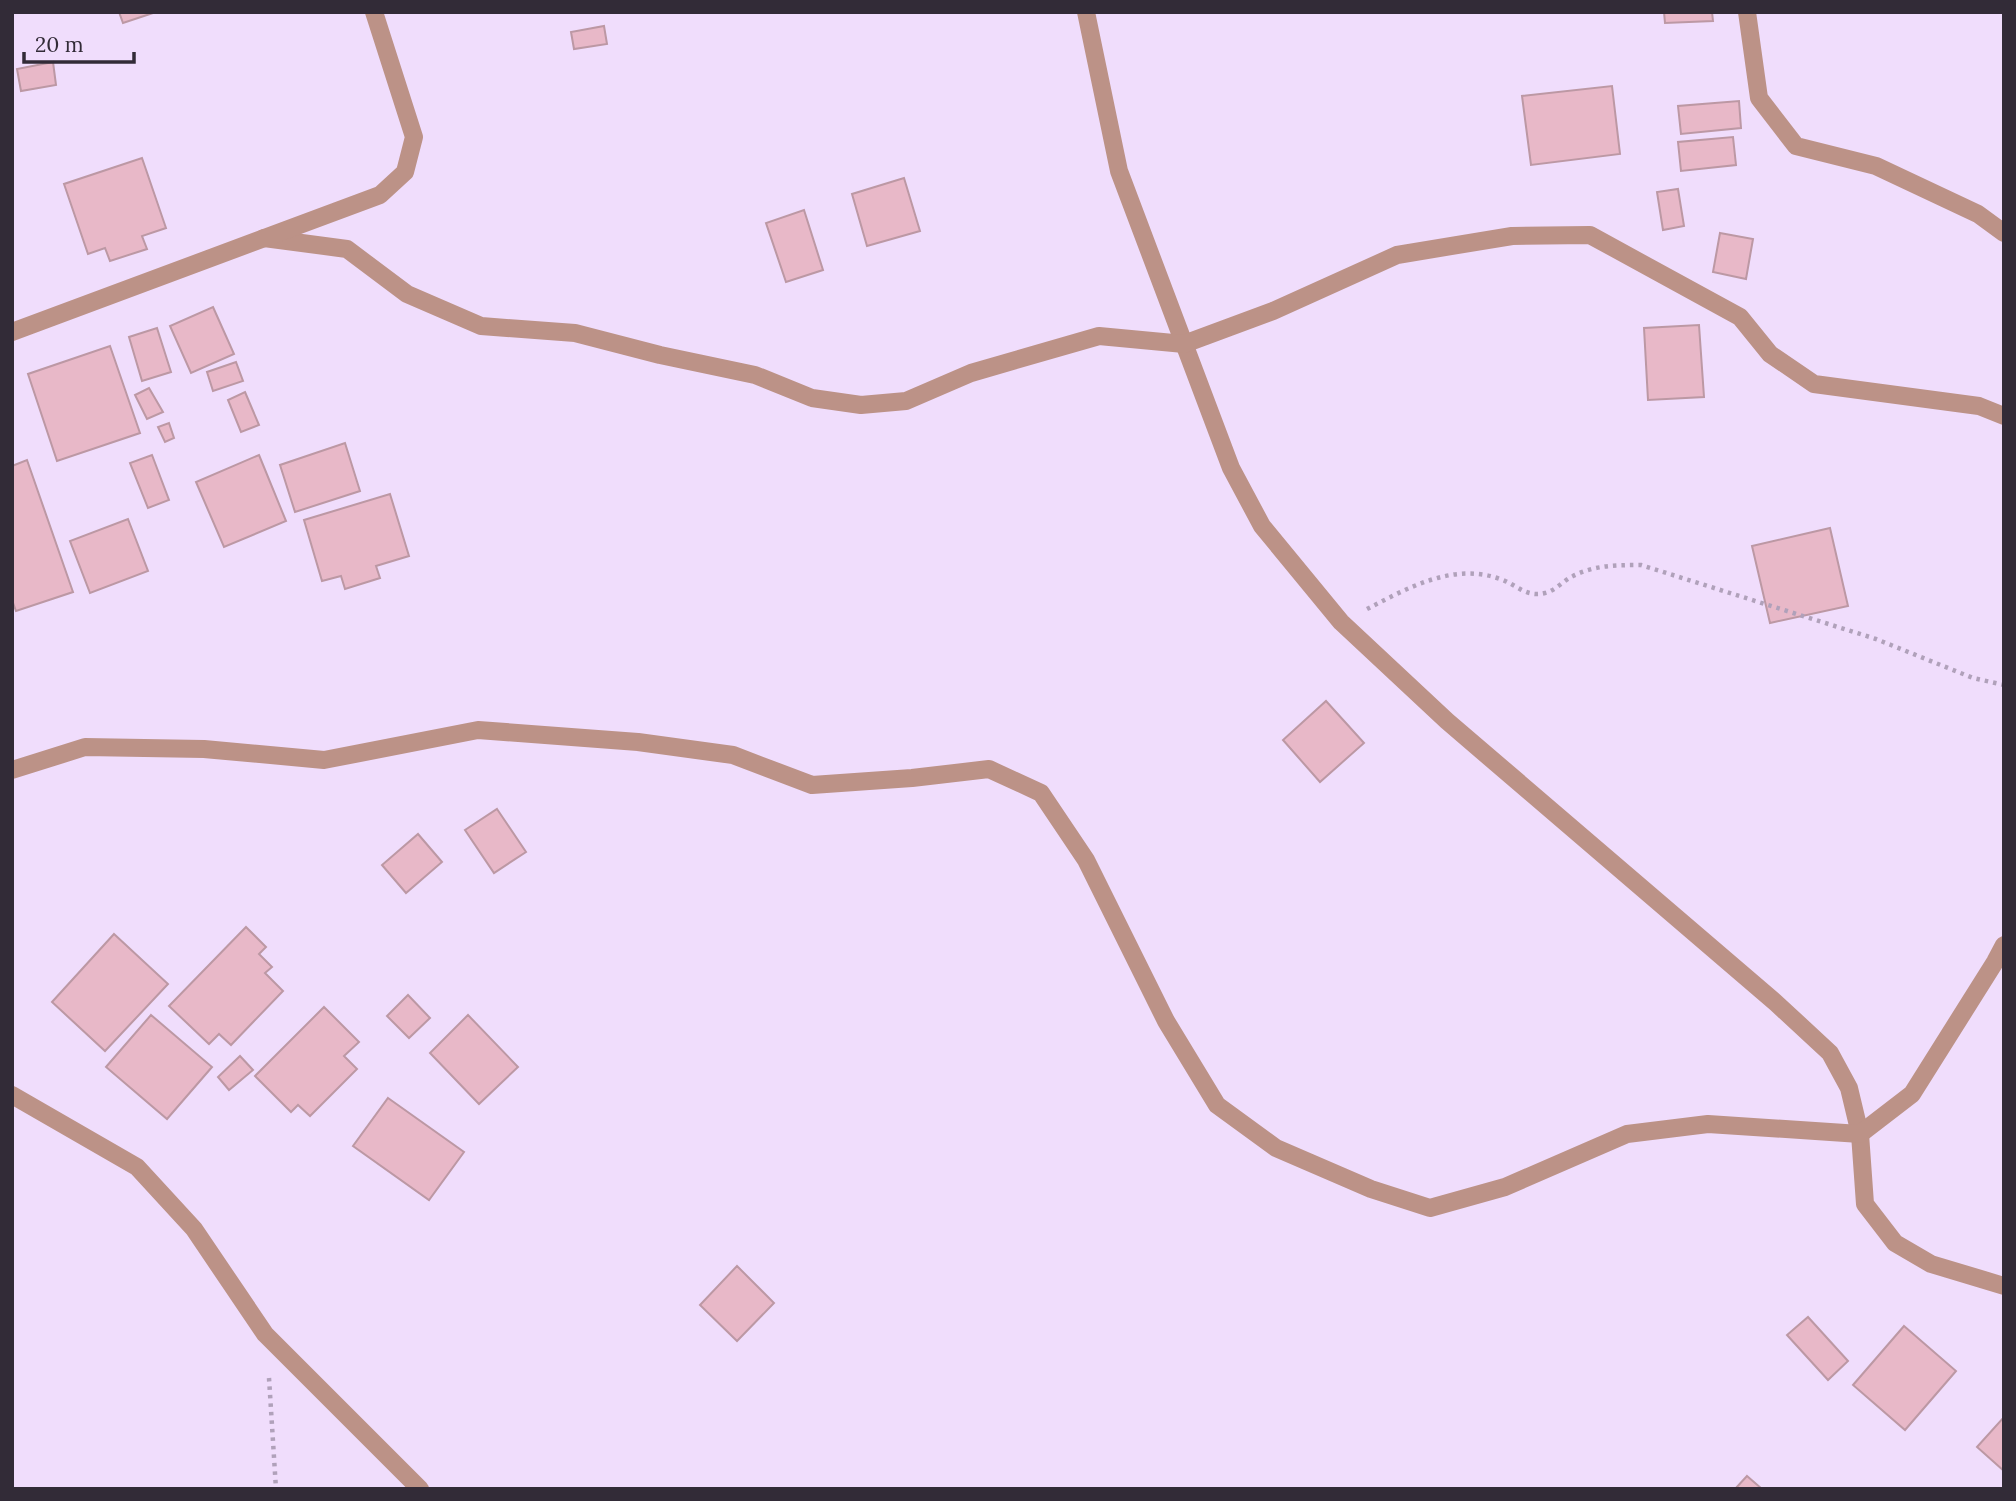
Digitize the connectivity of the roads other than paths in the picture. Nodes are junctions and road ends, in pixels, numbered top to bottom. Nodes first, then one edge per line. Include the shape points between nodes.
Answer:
1 (374, 12) edge
2 (1086, 12) edge
3 (1747, 12) edge
4 (2004, 233) edge
5 (264, 238) junction
6 (12, 332) edge
7 (1184, 344) junction
8 (2004, 416) edge
9 (12, 771) edge
10 (2004, 945) edge
11 (12, 1095) edge
12 (1860, 1134) junction
13 (2004, 1286) edge
14 (420, 1489) edge

1 - 5 street via 414,138 405,172 380,195
2 - 7 street via 1119,171
3 - 4 street via 1759,98 1796,146 1876,166 1978,214
5 - 6 street
5 - 7 street via 347,249 407,294 481,327 575,332 755,375 812,398 861,405 906,401 971,373 1098,336
7 - 8 street via 1273,311 1397,255 1512,236 1590,235 1740,317 1770,354 1814,384 1979,406
7 - 12 street via 1231,468 1262,526 1342,622 1447,721 1830,1053 1849,1088
9 - 12 street via 85,747 204,749 324,760 478,730 638,742 733,755 812,785 989,769 1041,793 1086,860 1166,1021 1217,1105 1276,1147 1371,1189 1430,1208 1505,1187 1627,1134 1708,1124
10 - 12 street via 1912,1094
11 - 14 street via 137,1167 194,1229 265,1334
12 - 13 street via 1865,1204 1895,1243 1931,1264

